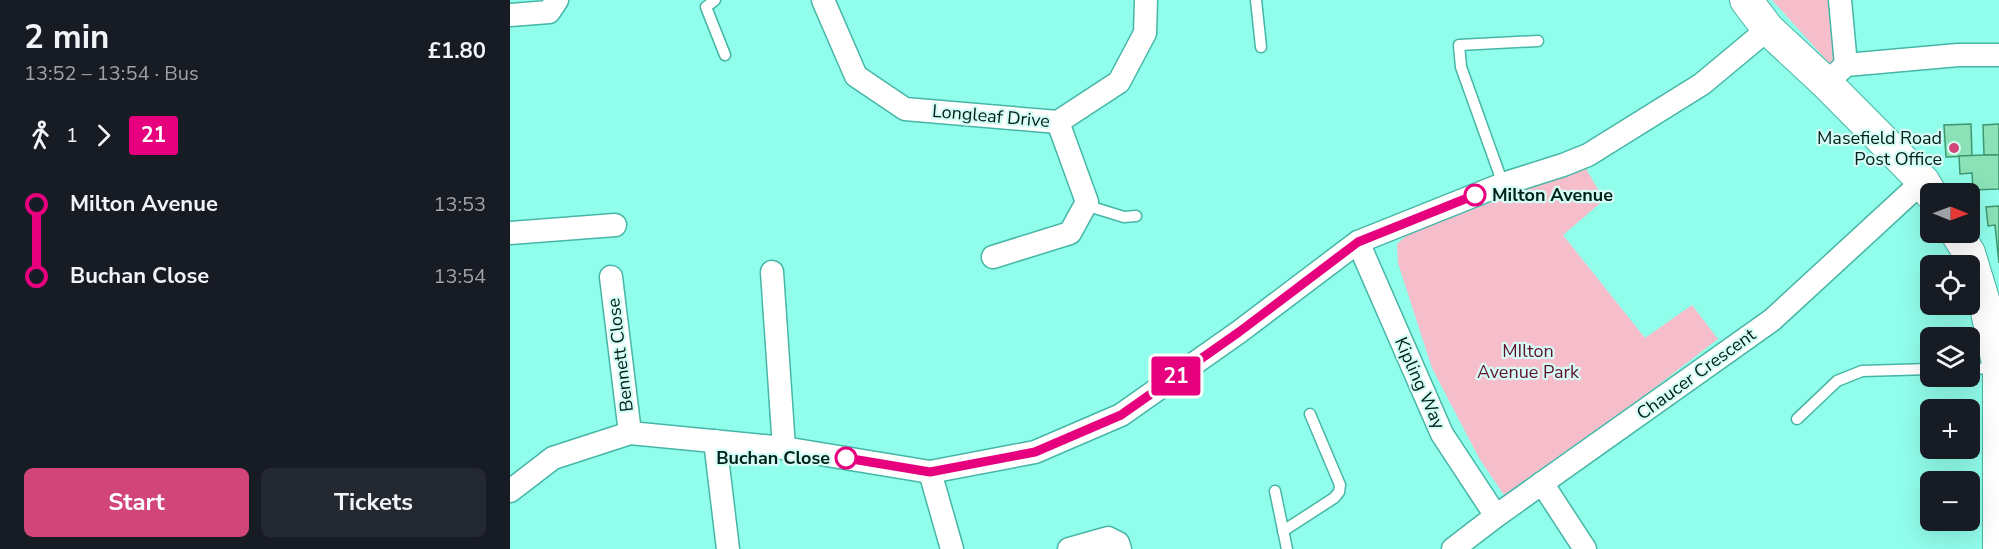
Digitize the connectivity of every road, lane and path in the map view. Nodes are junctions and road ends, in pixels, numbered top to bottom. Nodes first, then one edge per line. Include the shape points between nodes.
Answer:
1 (557, 0) edge
2 (715, 0) edge
3 (823, 0) edge
4 (1146, 0) edge
5 (1256, 0) edge
6 (1746, 0) edge
7 (1839, 0) edge
8 (510, 15) edge
9 (1768, 29) junction
10 (1538, 41) dead end
11 (1261, 47) dead end
12 (725, 55) dead end
13 (1999, 55) edge
14 (1836, 74) junction
15 (1058, 122) junction
16 (1924, 183) edge
17 (1503, 184) junction
18 (1920, 193) edge
19 (1085, 205) junction
20 (1136, 216) dead end
21 (615, 225) dead end
22 (510, 233) edge
23 (1358, 242) junction
24 (1963, 243) edge
25 (993, 257) dead end
26 (772, 272) dead end
27 (611, 277) dead end
28 (1993, 312) edge
29 (1920, 369) edge
30 (1980, 369) edge
31 (1999, 369) edge
32 (1999, 380) edge
33 (1310, 414) dead end
34 (1797, 419) dead end
35 (630, 433) junction
36 (715, 441) junction
37 (784, 448) junction
38 (930, 472) junction
39 (1542, 483) junction
40 (510, 491) edge
41 (1275, 491) dead end
42 (1496, 516) junction
43 (1283, 531) junction
44 (1999, 548) edge
45 (728, 549) edge
46 (952, 549) edge
47 (1069, 549) edge
48 (1120, 549) edge
49 (1287, 549) edge
50 (1453, 549) edge
51 (1585, 549) edge

1 - 8 street via 549,12
2 - 12 lane via 706,7
3 - 15 street, Longleaf Drive via 856,76 905,109
4 - 15 street, Longleaf Drive via 1145,33 1119,82
5 - 11 lane
6 - 9 street
7 - 14 street
9 - 14 street
9 - 17 street via 1702,84 1588,155
10 - 17 lane via 1459,45 1461,67
13 - 14 street via 1958,55
14 - 16 street
15 - 19 street
17 - 23 street
18 - 39 street, Chaucer Crescent via 1772,320
19 - 20 lane via 1124,217
19 - 25 street via 1070,233 1022,239
21 - 22 street
23 - 38 street via 1121,415 1035,452
23 - 42 street, Kipling Way via 1442,434
24 - 28 street
26 - 37 street
27 - 35 street, Bennett Close
28 - 31 street
29 - 34 lane via 1862,371 1837,381
30 - 31 lane
31 - 32 street
32 - 44 street
33 - 43 lane via 1340,485 1339,492
35 - 36 street
35 - 40 street via 553,458
36 - 37 street
36 - 45 street
37 - 38 street
38 - 46 street
39 - 42 street, Chaucer Crescent
39 - 51 street
41 - 43 lane
42 - 50 street, Chaucer Crescent
43 - 49 lane
47 - 48 street via 1108,538 1118,543

